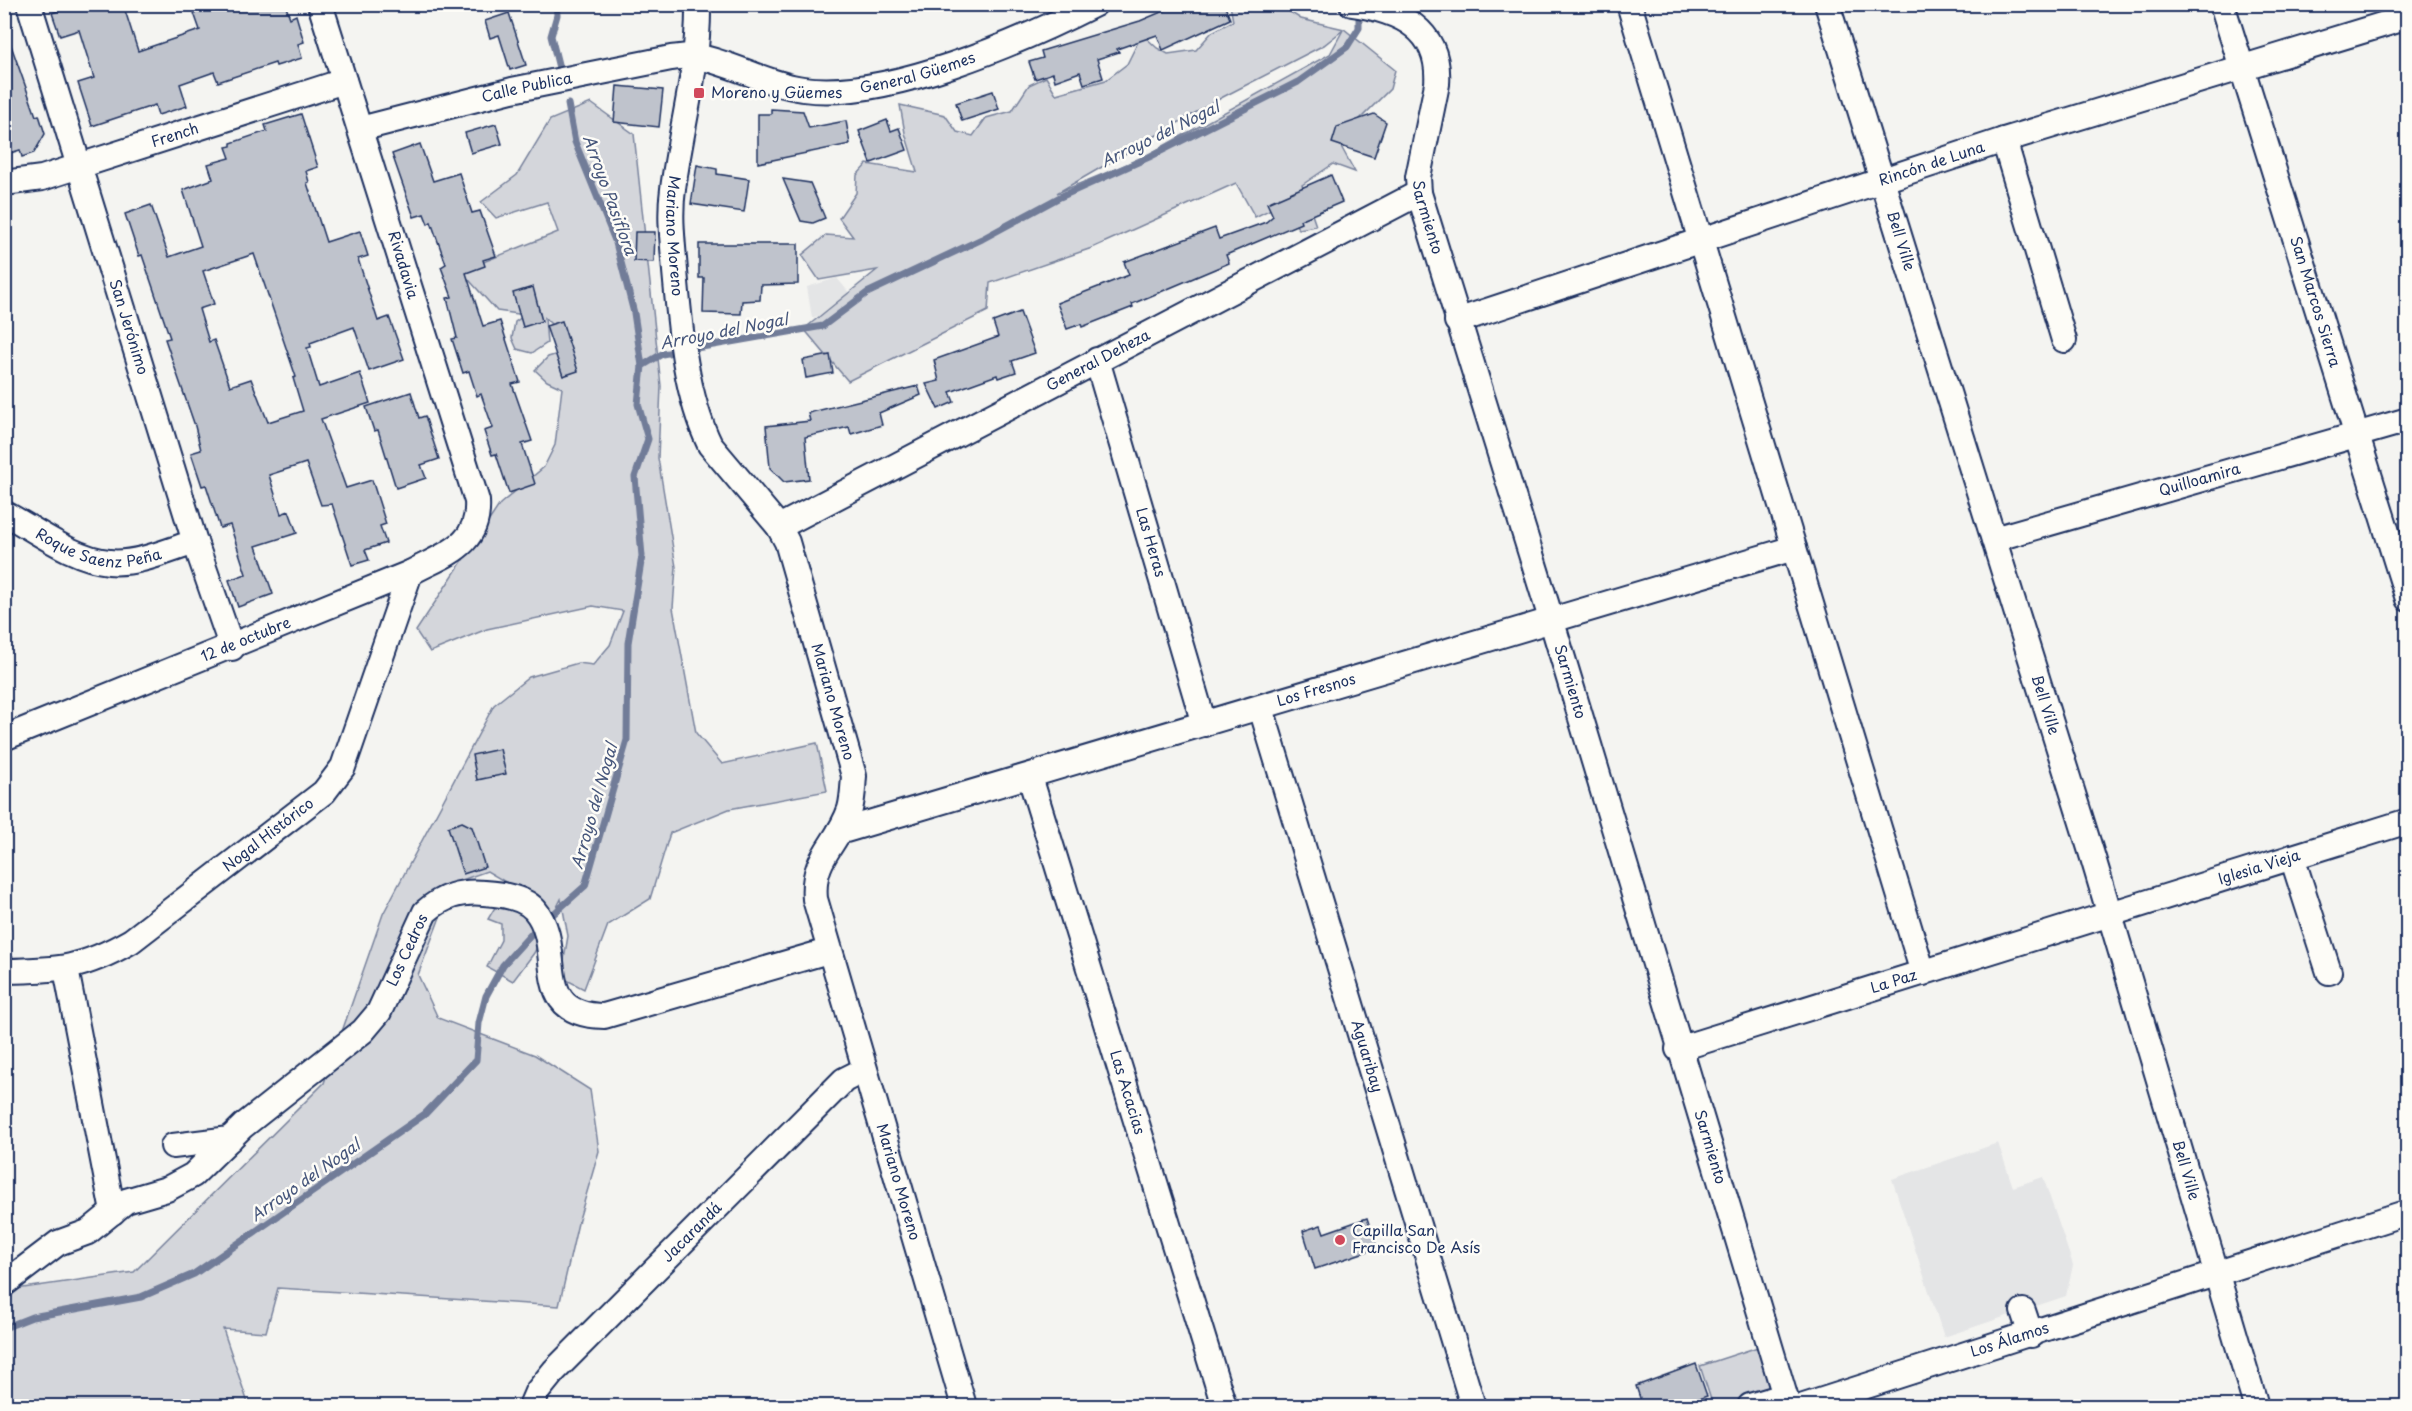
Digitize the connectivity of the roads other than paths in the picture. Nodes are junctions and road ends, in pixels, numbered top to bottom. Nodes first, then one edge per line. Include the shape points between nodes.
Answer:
1 (29, 4) edge
2 (320, 4) edge
3 (698, 4) edge
4 (1095, 4) edge
5 (1629, 4) edge
6 (1827, 4) edge
7 (2222, 4) edge
8 (1361, 6) edge
9 (2408, 17) edge
10 (697, 57) junction
11 (2241, 69) junction
12 (344, 81) junction
13 (360, 129) junction
14 (2004, 140) junction
15 (77, 166) junction
16 (1881, 180) junction
17 (4, 183) edge
18 (1419, 193) junction
19 (1701, 240) junction
20 (1457, 321) junction
21 (2064, 340) dead end
22 (1097, 360) junction
23 (2408, 420) edge
24 (2358, 435) junction
25 (4, 513) edge
26 (476, 527) joint
27 (778, 527) junction
28 (1994, 539) junction
29 (195, 542) junction
30 (1794, 548) junction
31 (410, 573) junction
32 (2408, 599) edge
33 (1552, 622) junction
34 (232, 648) junction
35 (1261, 708) junction
36 (1204, 724) junction
37 (4, 738) edge
38 (1030, 777) junction
39 (2408, 821) edge
40 (839, 832) junction
41 (2292, 857) junction
42 (2109, 913) junction
43 (828, 951) junction
44 (66, 969) junction
45 (4, 971) edge
46 (2329, 972) dead end
47 (1923, 973) junction
48 (1678, 1049) junction
49 (864, 1070) junction
50 (230, 1139) junction
51 (173, 1146) dead end
52 (113, 1212) junction
53 (2408, 1212) edge
54 (2215, 1273) junction
55 (4, 1284) edge
56 (2023, 1311) dead end
57 (2031, 1335) junction
58 (1792, 1403) edge
59 (531, 1407) edge
60 (964, 1407) edge
61 (1224, 1407) edge
62 (1473, 1407) edge
63 (1750, 1407) edge
64 (2256, 1407) edge

1 - 15 street, San Jerónimo
2 - 12 street, Rivadavia
3 - 10 street, Mariano Moreno
4 - 10 street, General Güemes via 1046,29 958,63 910,78 854,88 804,90
5 - 19 street
6 - 16 street, Bell Ville
7 - 11 street, San Marcos Sierra
8 - 18 street, Sarmiento via 1400,17 1416,27 1434,52 1437,84 1418,177
9 - 11 street, Rincón de Luna
10 - 13 street, Calle Publica via 671,58 512,90
10 - 27 street, Mariano Moreno via 670,214 684,348 710,445
11 - 14 street, Rincón de Luna
11 - 24 street, San Marcos Sierra
12 - 13 street, Rivadavia
12 - 15 street, French
13 - 26 street, Rivadavia via 477,501
14 - 16 street, Rincón de Luna
14 - 21 street
15 - 17 street, French via 42,178
15 - 29 street, San Jerónimo
16 - 19 street, Rincón de Luna
16 - 28 street, Bell Ville
18 - 20 street, Sarmiento
18 - 22 street, General Deheza
19 - 20 street, Rincón de Luna
19 - 30 street
20 - 33 street, Sarmiento
22 - 27 street, General Deheza
22 - 36 street, Las Heras
23 - 24 street, Quilloamira
24 - 28 street, Quilloamira
24 - 32 street, San Marcos Sierra
25 - 29 street, Roque Saenz Peña via 84,556 110,562 135,560
26 - 31 street, 12 de octubre via 467,540
27 - 40 street, Mariano Moreno via 787,542 854,776 850,810
28 - 42 street, Bell Ville
29 - 34 street, San Jerónimo
30 - 33 street, Los Fresnos
30 - 47 street
31 - 34 street, 12 de octubre
31 - 44 street, Nogal Histórico via 337,778 131,941 102,958
33 - 35 street, Los Fresnos
33 - 48 street, Sarmiento
34 - 37 street, 12 de octubre
35 - 36 street, Los Fresnos
35 - 62 street, Aguaribay
36 - 38 street, Los Fresnos
38 - 40 street, Los Fresnos
38 - 61 street, Las Acacias
39 - 41 street, Iglesia Vieja
40 - 43 street, Mariano Moreno via 813,881
41 - 42 street, Iglesia Vieja
41 - 46 street
42 - 47 street, La Paz
42 - 54 street, Bell Ville
43 - 49 street, Mariano Moreno
43 - 50 street, Los Cedros via 604,1016 589,1016 575,1011 560,998 552,983 542,925 525,902 498,894 464,891 439,900 425,912 379,1012 363,1031
44 - 45 street, Nogal Histórico
44 - 52 street
47 - 48 street, La Paz
48 - 58 street, Sarmiento
49 - 59 street, Jacarandá via 844,1080 554,1371 537,1392
49 - 60 street, Mariano Moreno
50 - 51 street
50 - 52 street, Los Cedros via 193,1176 167,1189 126,1201
52 - 55 street, Los Cedros via 88,1232 58,1243
53 - 54 street, Los Álamos
54 - 57 street, Los Álamos
54 - 64 street, Bell Ville
56 - 57 street
57 - 58 street, Los Álamos
58 - 63 street, Los Álamos

